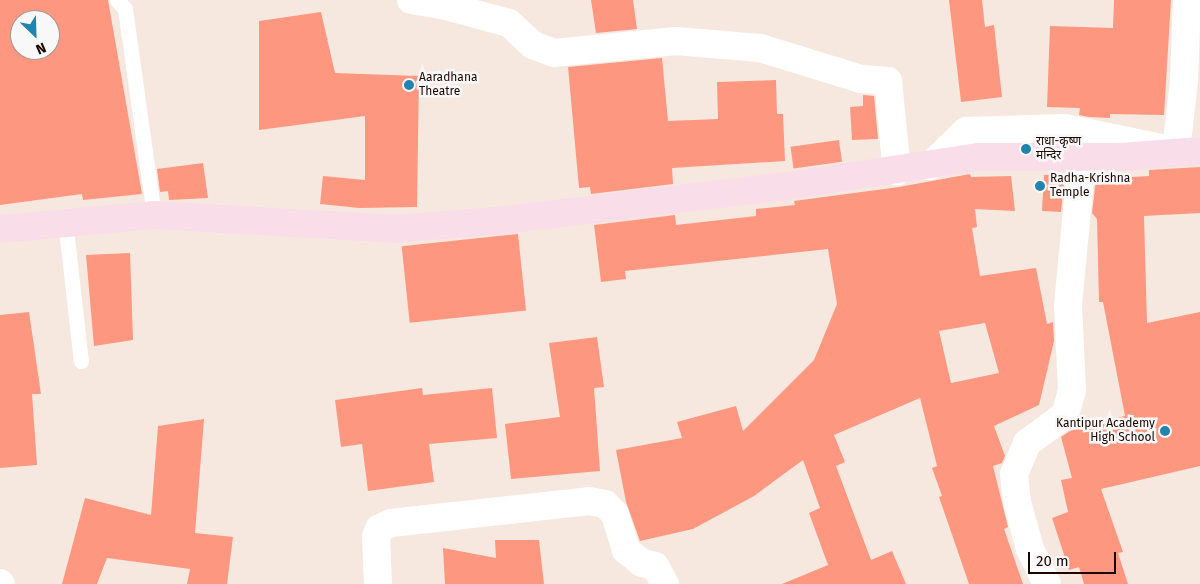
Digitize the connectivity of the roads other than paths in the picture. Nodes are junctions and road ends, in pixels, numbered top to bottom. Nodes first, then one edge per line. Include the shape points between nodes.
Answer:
1 (117, 0) edge
2 (411, 0) edge
3 (1187, 0) edge
4 (1188, 151) edge
5 (1082, 157) junction
6 (930, 166) junction
7 (897, 172) junction
8 (154, 215) junction
9 (65, 221) junction
10 (0, 229) edge
11 (81, 361) dead end
12 (378, 584) edge
13 (665, 584) edge
14 (1047, 584) edge

1 - 8 lane via 125,9
2 - 7 street via 509,23 533,45 554,53 676,41 760,48 861,79 888,80
3 - 4 street via 1184,81
4 - 5 main road
4 - 6 street via 1066,128 966,131
5 - 6 main road via 1011,155
5 - 14 street via 1068,304 1072,390 1064,415 1027,443 1014,474 1017,502 1030,549
6 - 7 main road
7 - 8 main road via 505,220 394,228
8 - 9 main road
9 - 10 main road
9 - 11 lane
12 - 13 street via 376,537 379,529 391,523 589,501 605,504 615,514 626,550 642,563 655,566

